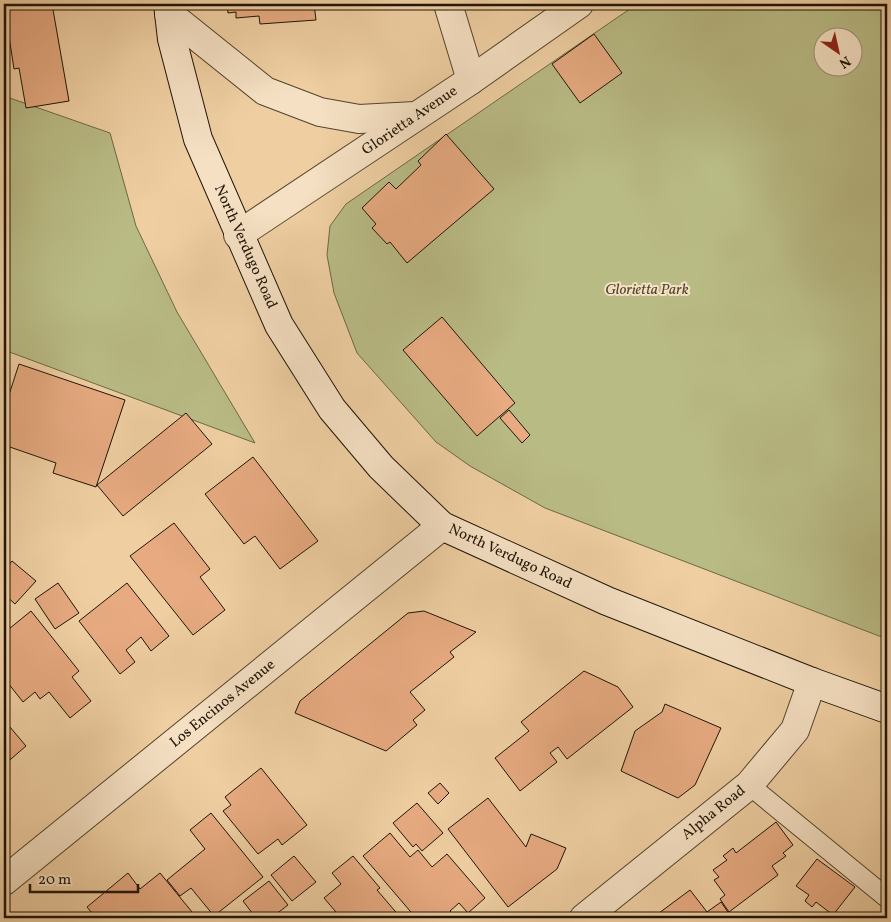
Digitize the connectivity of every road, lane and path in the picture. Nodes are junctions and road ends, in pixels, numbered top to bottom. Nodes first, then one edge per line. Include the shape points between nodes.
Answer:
1 (448, 4) edge
2 (579, 4) edge
3 (169, 9) edge
4 (471, 80) junction
5 (415, 116) junction
6 (238, 235) junction
7 (442, 526) junction
8 (812, 682) junction
9 (887, 709) edge
10 (749, 785) junction
11 (4, 881) edge
12 (887, 898) edge
13 (584, 918) edge

1 - 4 street
2 - 4 street, Glorietta Avenue
3 - 5 street via 265,91 320,112 359,119
3 - 6 street, North Verdugo Road via 172,39 198,139
4 - 5 street, Glorietta Avenue
5 - 6 street, Glorietta Avenue
6 - 7 street, North Verdugo Road via 279,325 332,409 381,467
7 - 8 street, North Verdugo Road via 607,601
7 - 11 street, Los Encinos Avenue
8 - 9 street, North Verdugo Road
8 - 10 street, Alpha Road via 795,730
10 - 12 lane
10 - 13 street, Alpha Road

